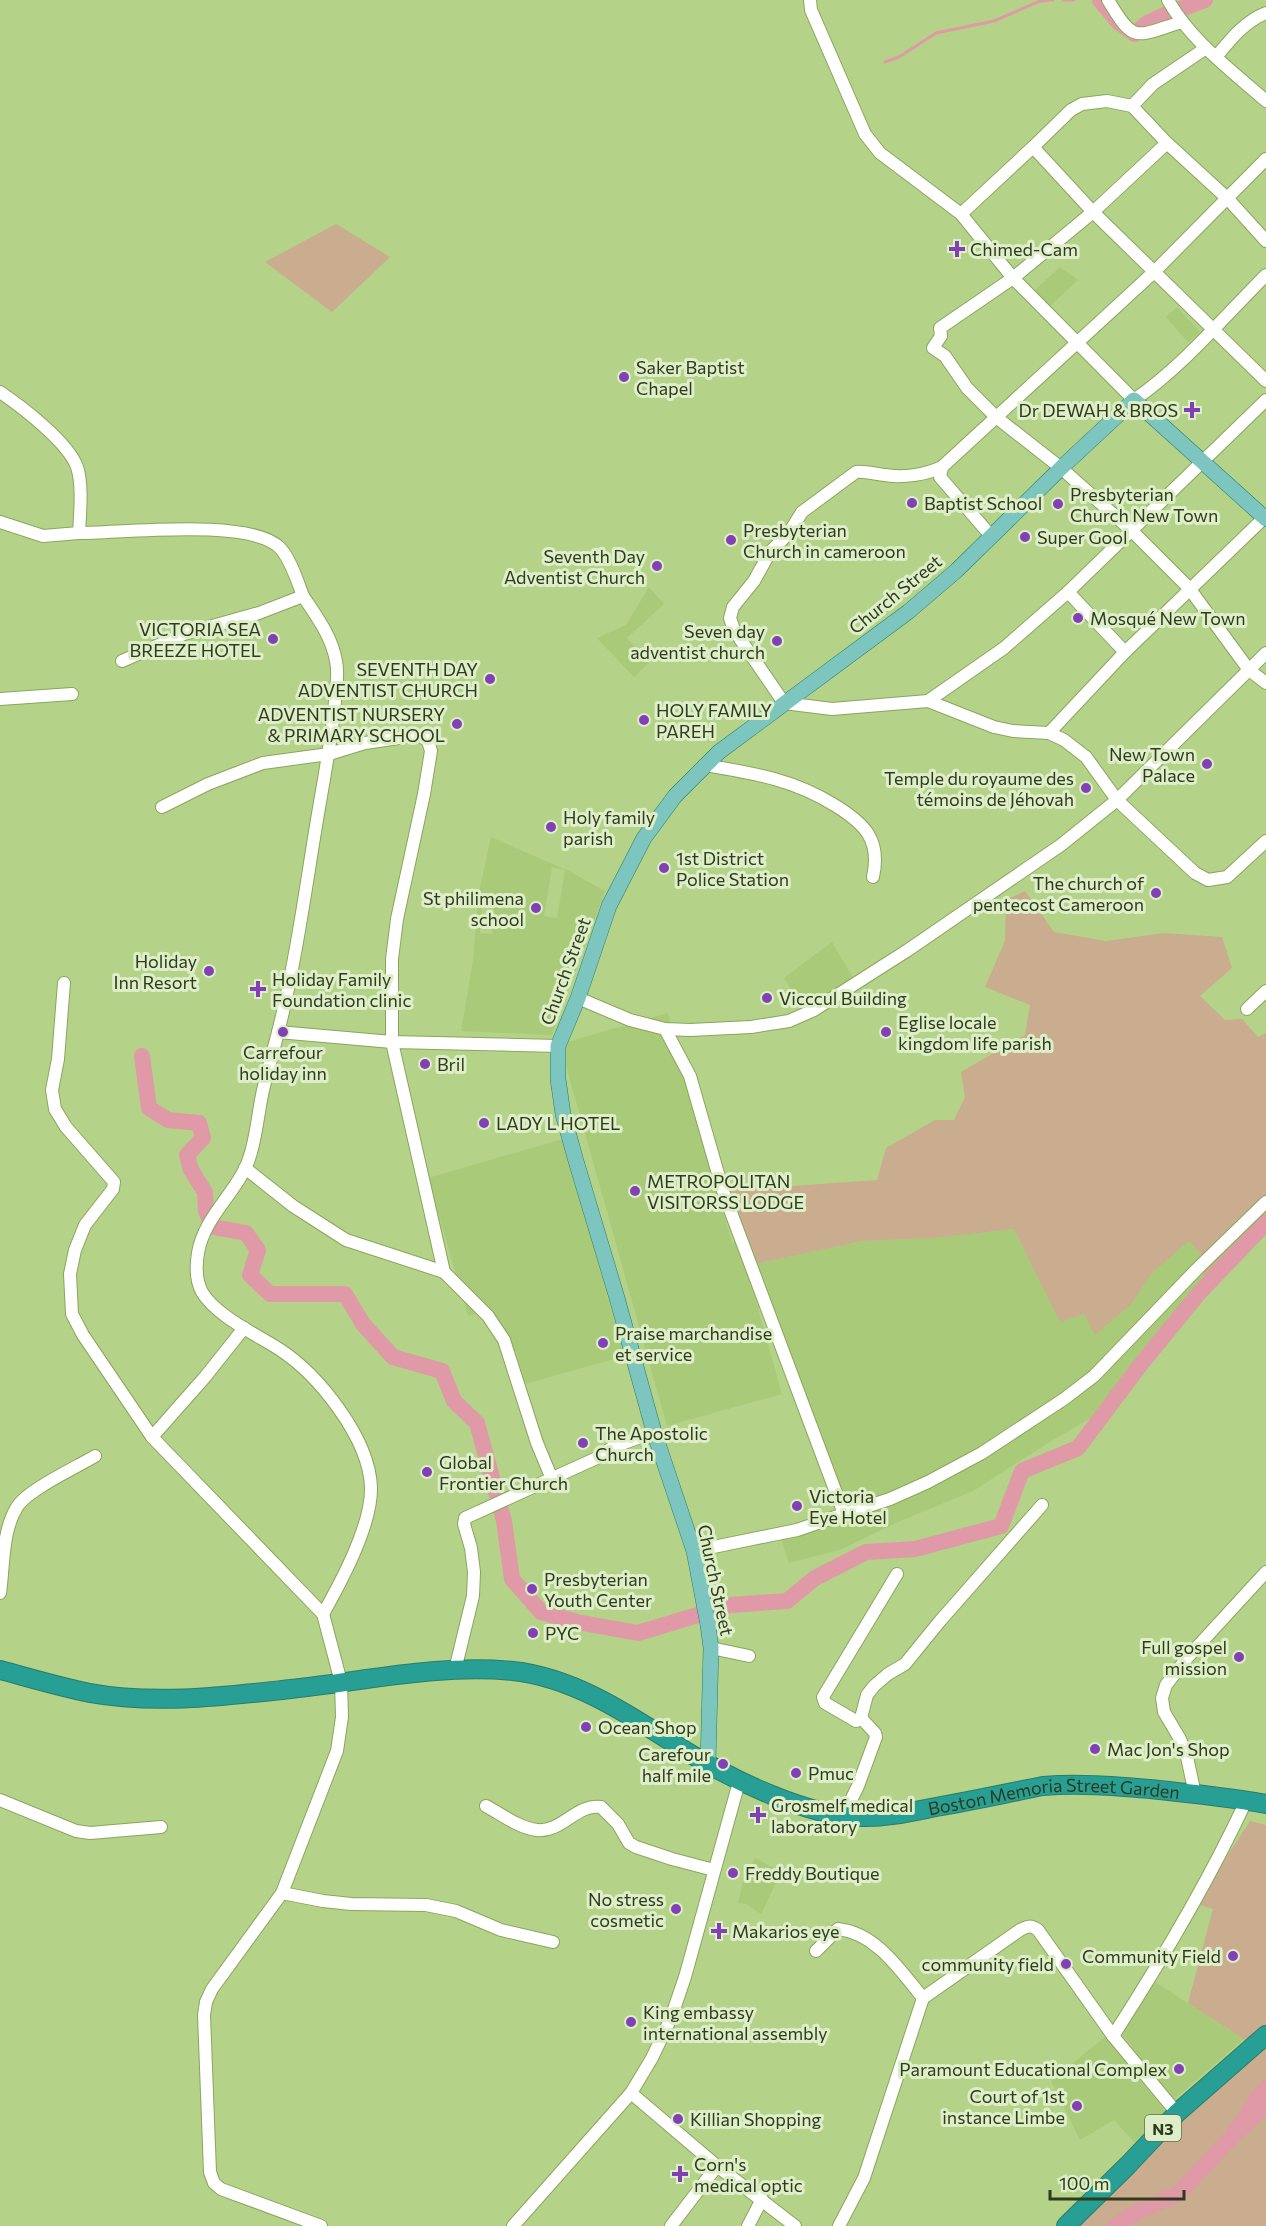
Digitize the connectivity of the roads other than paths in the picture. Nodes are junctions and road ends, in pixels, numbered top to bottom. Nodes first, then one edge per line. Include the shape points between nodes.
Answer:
1 (810, 0) edge
2 (1108, 0) edge
3 (1168, 0) edge
4 (1266, 13) edge
5 (1182, 22) junction
6 (1206, 48) junction
7 (1216, 57) junction
8 (1266, 101) edge
9 (1132, 106) junction
10 (1167, 143) junction
11 (1033, 147) junction
12 (1266, 159) edge
13 (1228, 200) junction
14 (1093, 212) junction
15 (961, 214) junction
16 (1266, 241) edge
17 (1154, 272) junction
18 (1266, 275) edge
19 (1013, 278) junction
20 (1211, 330) junction
21 (1077, 341) junction
22 (1266, 381) edge
23 (0, 392) edge
24 (1134, 400) junction
25 (1266, 400) edge
26 (996, 417) junction
27 (1203, 462) junction
28 (942, 466) junction
29 (1061, 468) junction
30 (1266, 518) edge
31 (0, 522) edge
32 (1132, 531) junction
33 (79, 533) junction
34 (991, 536) junction
35 (1189, 588) junction
36 (1068, 591) junction
37 (303, 596) junction
38 (1125, 652) junction
39 (1266, 653) edge
40 (122, 661) dead end
41 (1249, 670) junction
42 (1266, 683) edge
43 (72, 694) dead end
44 (0, 699) edge
45 (928, 700) junction
46 (784, 703) junction
47 (1049, 733) junction
48 (329, 754) junction
49 (704, 765) junction
50 (1117, 800) junction
51 (162, 807) dead end
52 (1266, 841) edge
53 (873, 877) dead end
54 (64, 983) dead end
55 (1266, 991) edge
56 (578, 998) junction
57 (1246, 1009) dead end
58 (665, 1029) junction
59 (278, 1032) junction
60 (392, 1042) junction
61 (558, 1046) junction
62 (245, 1168) junction
63 (1266, 1202) edge
64 (444, 1272) junction
65 (244, 1328) junction
66 (654, 1432) junction
67 (153, 1437) junction
68 (95, 1456) dead end
69 (552, 1479) junction
70 (1042, 1504) dead end
71 (844, 1514) junction
72 (694, 1551) junction
73 (1266, 1572) edge
74 (897, 1574) dead end
75 (0, 1593) edge
76 (323, 1614) junction
77 (711, 1648) junction
78 (748, 1656) dead end
79 (0, 1670) edge
80 (455, 1670) junction
81 (342, 1682) junction
82 (861, 1718) junction
83 (708, 1764) junction
84 (740, 1782) junction
85 (1195, 1794) junction
86 (0, 1800) edge
87 (1246, 1801) junction
88 (1266, 1804) edge
89 (486, 1806) dead end
90 (843, 1816) junction
91 (160, 1827) dead end
92 (714, 1870) junction
93 (282, 1893) junction
94 (553, 1942) dead end
95 (816, 1951) dead end
96 (923, 1998) junction
97 (1266, 2035) edge
98 (1113, 2037) junction
99 (631, 2093) junction
100 (1177, 2113) junction
101 (717, 2166) junction
102 (762, 2199) junction
103 (321, 2226) edge
104 (513, 2226) edge
105 (671, 2226) edge
106 (748, 2226) edge
107 (795, 2226) edge
108 (839, 2226) edge
109 (1066, 2226) edge

1 - 15 street via 866,134 900,170
2 - 5 street via 1132,33
3 - 5 street
4 - 7 street via 1240,31
5 - 6 street
6 - 7 street
6 - 9 street via 1153,84
7 - 8 street
9 - 10 street
9 - 11 street via 1107,101 1082,104
10 - 13 street
10 - 14 street
11 - 14 street
11 - 15 street
12 - 13 street
13 - 16 street
13 - 17 street
14 - 17 street
14 - 19 street
15 - 19 street
17 - 20 street
17 - 21 street
18 - 20 street
19 - 21 street
19 - 26 street via 940,328 941,336 933,348 945,356 967,388
20 - 22 street
20 - 24 street via 1155,386
21 - 24 street
21 - 26 street
23 - 33 street via 35,419 73,460 78,470
24 - 27 main road
24 - 29 main road, Church Street
25 - 27 street
26 - 28 street
26 - 29 street
27 - 30 main road
27 - 32 street
28 - 34 street via 940,477
28 - 46 street via 916,475 856,472 802,512 770,552 730,618 734,630
29 - 32 street
29 - 34 main road, Church Street
30 - 35 street
31 - 33 street via 43,536
32 - 35 street
32 - 36 street
33 - 37 street via 202,528 249,534 279,547
34 - 46 main road, Church Street via 908,612
35 - 38 street
35 - 41 street
36 - 38 street
36 - 45 street via 1004,648
37 - 40 street via 184,634
37 - 48 street via 332,640 337,664
38 - 47 street
39 - 41 street
41 - 42 street
41 - 50 street
43 - 44 street
45 - 46 street via 832,709
45 - 47 street via 994,728
46 - 49 main road, Church Street
47 - 50 street via 1086,757
48 - 51 street via 263,763
48 - 59 street
48 - 60 street via 365,743 412,736 428,741 431,751 397,919 392,959
49 - 53 street via 800,786 857,819 875,846
49 - 56 main road, Church Street via 644,838 609,906
50 - 52 street via 1195,873 1208,880 1227,877
50 - 58 street via 1061,845 813,1010 789,1021 751,1027
54 - 67 street via 52,1090 55,1109 114,1182 113,1189 85,1225 75,1250 70,1274 72,1314
55 - 57 street
56 - 58 street via 630,1020
56 - 61 main road, Church Street
58 - 71 street via 690,1076 723,1191
59 - 60 street
59 - 62 street
60 - 61 street
60 - 64 street
61 - 66 main road, Church Street via 563,1114
62 - 64 street via 301,1212 346,1240
62 - 65 street via 210,1221 197,1255 202,1291 213,1305
63 - 71 street via 1094,1376 1064,1399 982,1453 928,1482
64 - 69 street via 488,1316 504,1340
65 - 67 street
65 - 76 street via 282,1351 314,1378 354,1433 367,1466 371,1488 364,1523 352,1557
66 - 69 street via 613,1447
66 - 72 main road, Church Street
67 - 76 street
68 - 75 street via 28,1495 18,1505 10,1522
69 - 80 street via 465,1518 474,1572 473,1596
70 - 82 street via 905,1664 874,1686 867,1695
71 - 72 street via 797,1530
72 - 77 main road, Church Street
73 - 85 street via 1166,1685 1162,1698 1164,1712 1187,1757
74 - 82 street via 823,1697 825,1703 856,1721
76 - 81 street
77 - 78 street
77 - 83 main road, Church Street
79 - 81 highway, Boston Memoria Street Garden via 91,1693 138,1697 233,1694
80 - 81 highway, Boston Memoria Street Garden
80 - 83 highway, Boston Memoria Street Garden via 514,1671 592,1695
81 - 93 street via 337,1751
82 - 90 street via 876,1737
83 - 84 highway, Boston Memoria Street Garden
84 - 90 highway, Boston Memoria Street Garden
84 - 92 street
85 - 87 highway, Boston Memoria Street Garden
85 - 90 highway, Boston Memoria Street Garden via 1064,1784 894,1815
86 - 91 street via 76,1831
87 - 88 highway, Boston Memoria Street Garden
87 - 98 street via 1168,1950
89 - 92 street via 537,1830 547,1829 588,1807 602,1808 636,1847
92 - 99 street via 671,2018
93 - 94 street via 351,1904 426,1905 456,1911 501,1930
93 - 103 street via 206,2002 210,2172 221,2188
95 - 96 street via 838,1929 870,1940
96 - 98 street via 1020,1930 1033,1926
96 - 108 street via 864,2178
97 - 100 highway, N3
98 - 100 street
99 - 101 street
99 - 104 street
100 - 109 highway, N3
101 - 102 street
101 - 105 street
102 - 106 street
102 - 107 street

